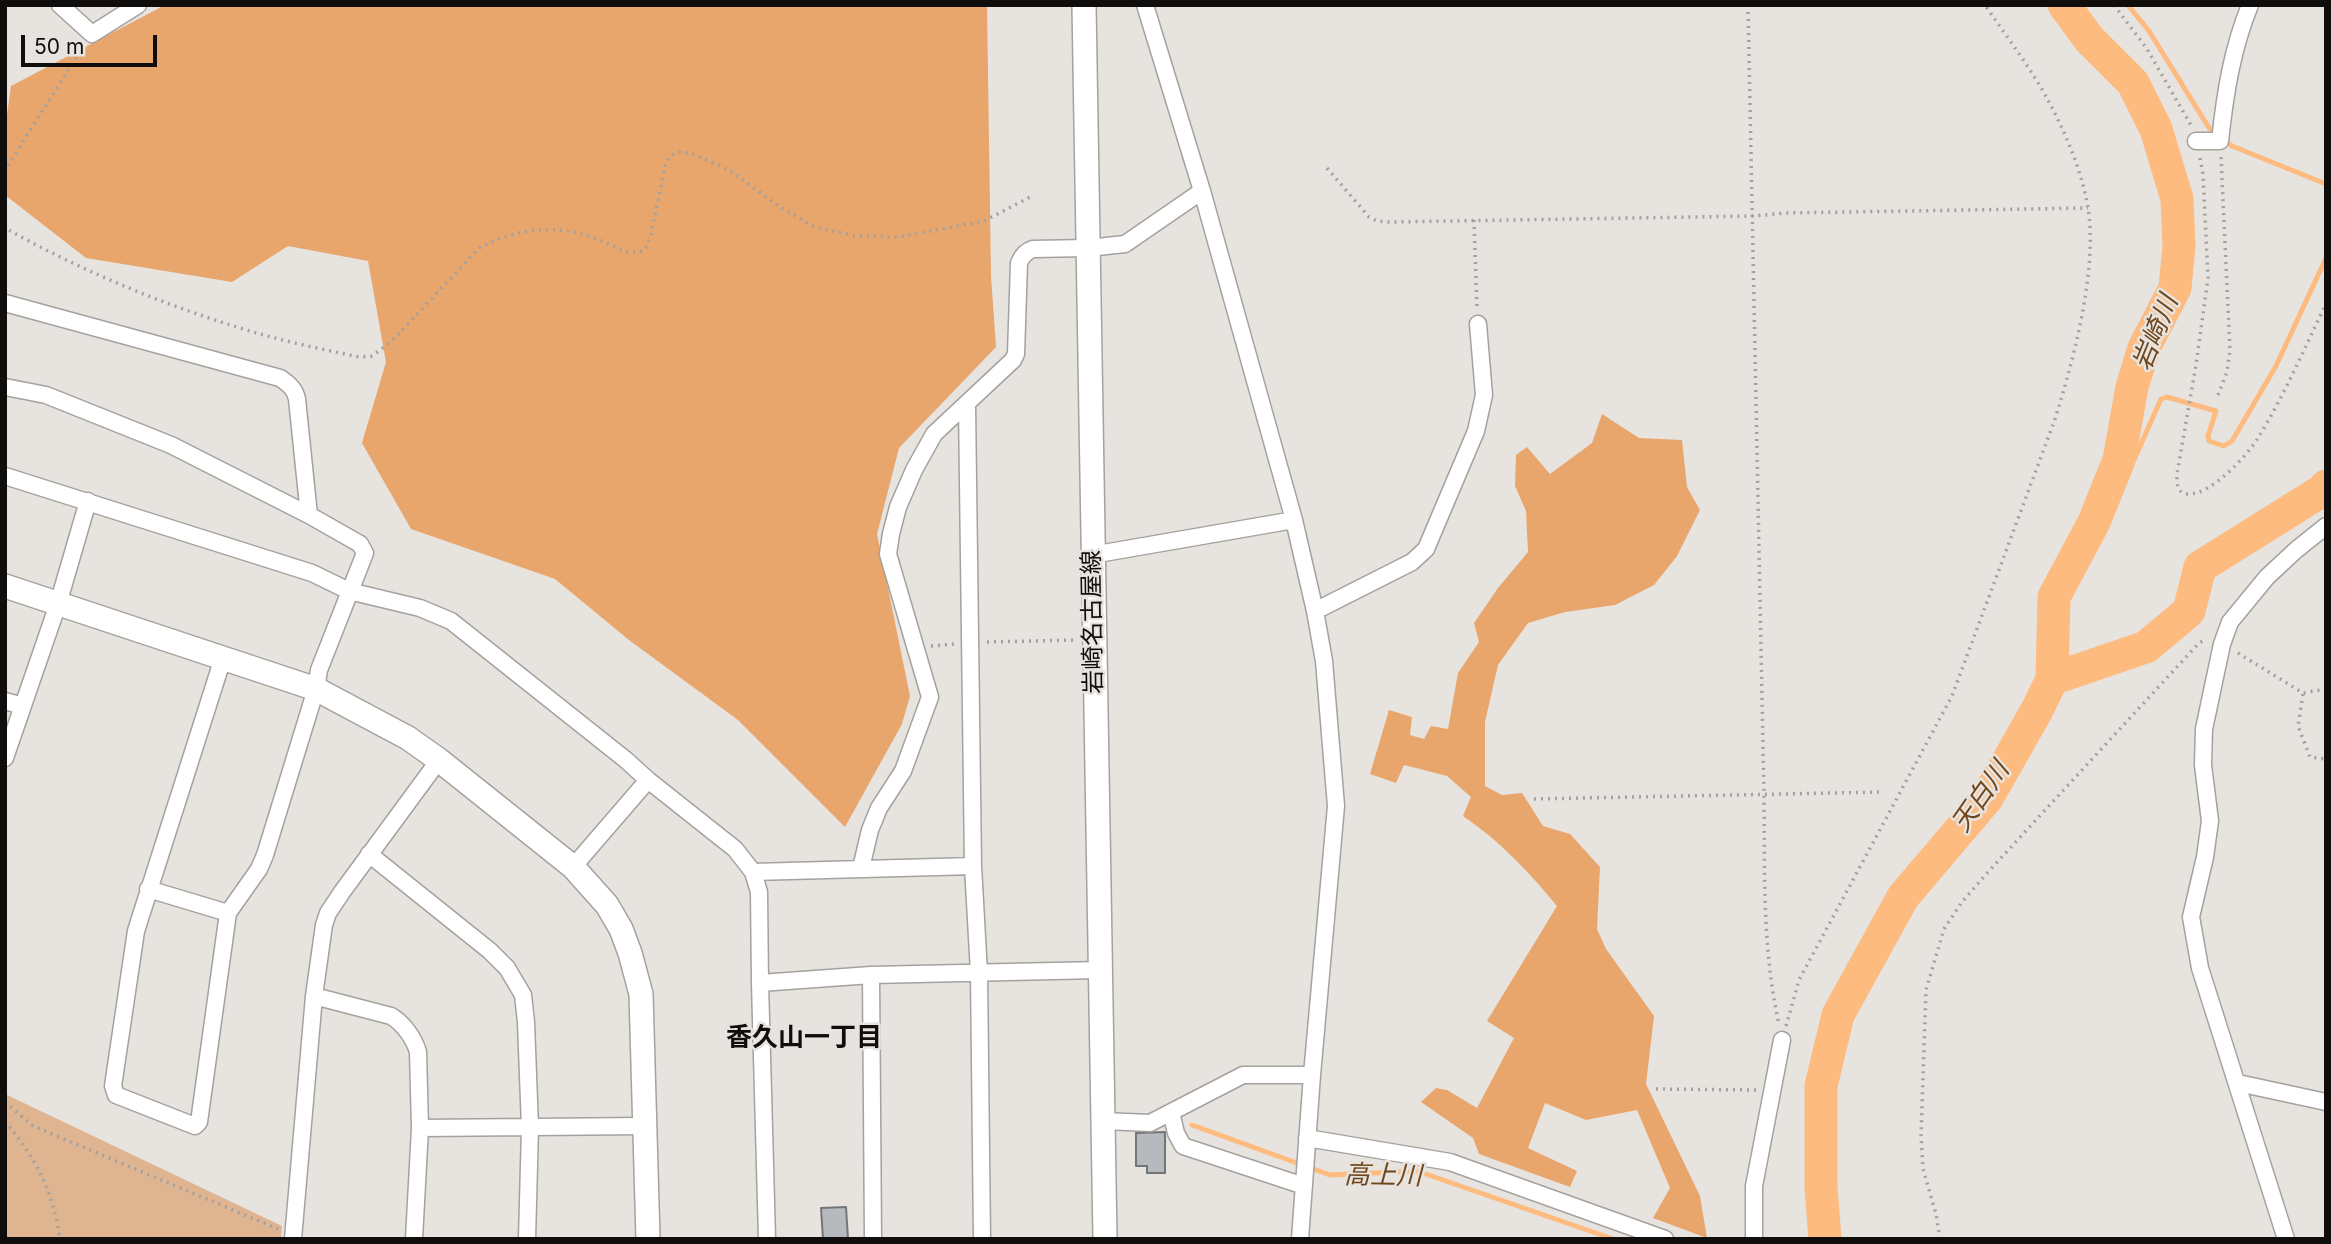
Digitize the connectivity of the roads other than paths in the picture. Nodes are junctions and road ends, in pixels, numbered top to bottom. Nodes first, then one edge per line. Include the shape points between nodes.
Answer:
1 (60, 5) edge
2 (138, 5) edge
3 (1084, 5) edge
4 (1145, 5) edge
5 (2249, 5) edge
6 (2196, 141) road end
7 (1202, 191) junction
8 (1088, 248) junction
9 (5, 303) edge
10 (1478, 324) road end
11 (5, 387) edge
12 (967, 404) junction
13 (5, 476) edge
14 (88, 501) junction
15 (309, 515) junction
16 (1294, 520) junction
17 (2326, 526) edge
18 (1092, 555) junction
19 (5, 586) edge
20 (349, 591) junction
21 (58, 604) junction
22 (1315, 611) junction
23 (223, 658) junction
24 (316, 689) junction
25 (5, 701) edge
26 (23, 706) junction
27 (5, 758) edge
28 (439, 760) junction
29 (648, 780) junction
30 (369, 854) junction
31 (973, 866) junction
32 (573, 867) junction
33 (861, 868) junction
34 (753, 872) junction
35 (148, 889) junction
36 (228, 913) junction
37 (1100, 970) junction
38 (979, 973) junction
39 (871, 975) junction
40 (760, 983) junction
41 (314, 996) junction
42 (1782, 1040) road end
43 (1312, 1075) junction
44 (2238, 1083) junction
45 (2326, 1102) edge
46 (1171, 1112) junction
47 (1103, 1121) junction
48 (643, 1126) junction
49 (419, 1128) junction
50 (530, 1128) junction
51 (1307, 1138) junction
52 (1305, 1173) junction
53 (293, 1237) edge
54 (414, 1239) edge
55 (527, 1239) edge
56 (648, 1239) edge
57 (766, 1239) edge
58 (873, 1239) edge
59 (982, 1239) edge
60 (1105, 1239) edge
61 (1300, 1239) edge
62 (1665, 1239) edge
63 (1754, 1239) edge
64 (2286, 1239) edge

1 - 2 street via 92,34
3 - 8 main road, 岩崎名古屋線
4 - 7 street
5 - 6 street via 2237,35 2220,141
7 - 8 street via 1132,241
7 - 16 street
8 - 12 street via 1033,249 1021,257 1016,354
8 - 18 main road, 岩崎名古屋線
9 - 15 street via 289,384 296,392
10 - 22 street via 1484,395 1476,431 1426,549 1412,562
11 - 15 street via 46,395 171,445
12 - 31 street
12 - 33 street via 934,434 898,507 891,534 888,554 930,697 904,771 870,830
13 - 14 street
14 - 20 street via 312,573
14 - 21 street
15 - 20 street via 360,544 365,554
16 - 18 street
16 - 22 street
17 - 44 street via 2249,596 2230,622 2204,729 2210,821 2191,917 2200,968
18 - 37 main road, 岩崎名古屋線
19 - 21 main road
20 - 24 street
20 - 29 street via 451,621
21 - 23 main road
21 - 26 street
22 - 43 street via 1324,661 1336,806
23 - 24 main road
23 - 35 street
24 - 28 main road via 367,714
24 - 36 street via 265,855
25 - 26 street
26 - 27 street
28 - 30 street
28 - 32 main road
29 - 32 street
29 - 34 street via 735,849
30 - 41 street via 328,914
30 - 50 street via 490,951 516,983 523,995 526,1022
31 - 33 street
31 - 38 street
32 - 48 main road via 607,905 638,977
33 - 34 street
34 - 40 street via 759,891
35 - 36 street
35 - 36 street via 136,931 113,1086 116,1095 194,1126 199,1122
37 - 38 street
37 - 47 main road, 岩崎名古屋線
38 - 39 street
38 - 59 street
39 - 40 street
39 - 58 street
40 - 57 street
41 - 49 street via 399,1021 418,1052
41 - 53 street
42 - 63 street via 1754,1186
43 - 46 street via 1242,1075
43 - 51 street
44 - 45 street
44 - 64 street
46 - 47 street via 1150,1123
46 - 52 street via 1183,1146
47 - 60 main road, 岩崎名古屋線
48 - 50 street
48 - 56 main road
49 - 50 street
49 - 54 street
50 - 55 street
51 - 52 street
51 - 62 street via 1450,1162
52 - 61 street

